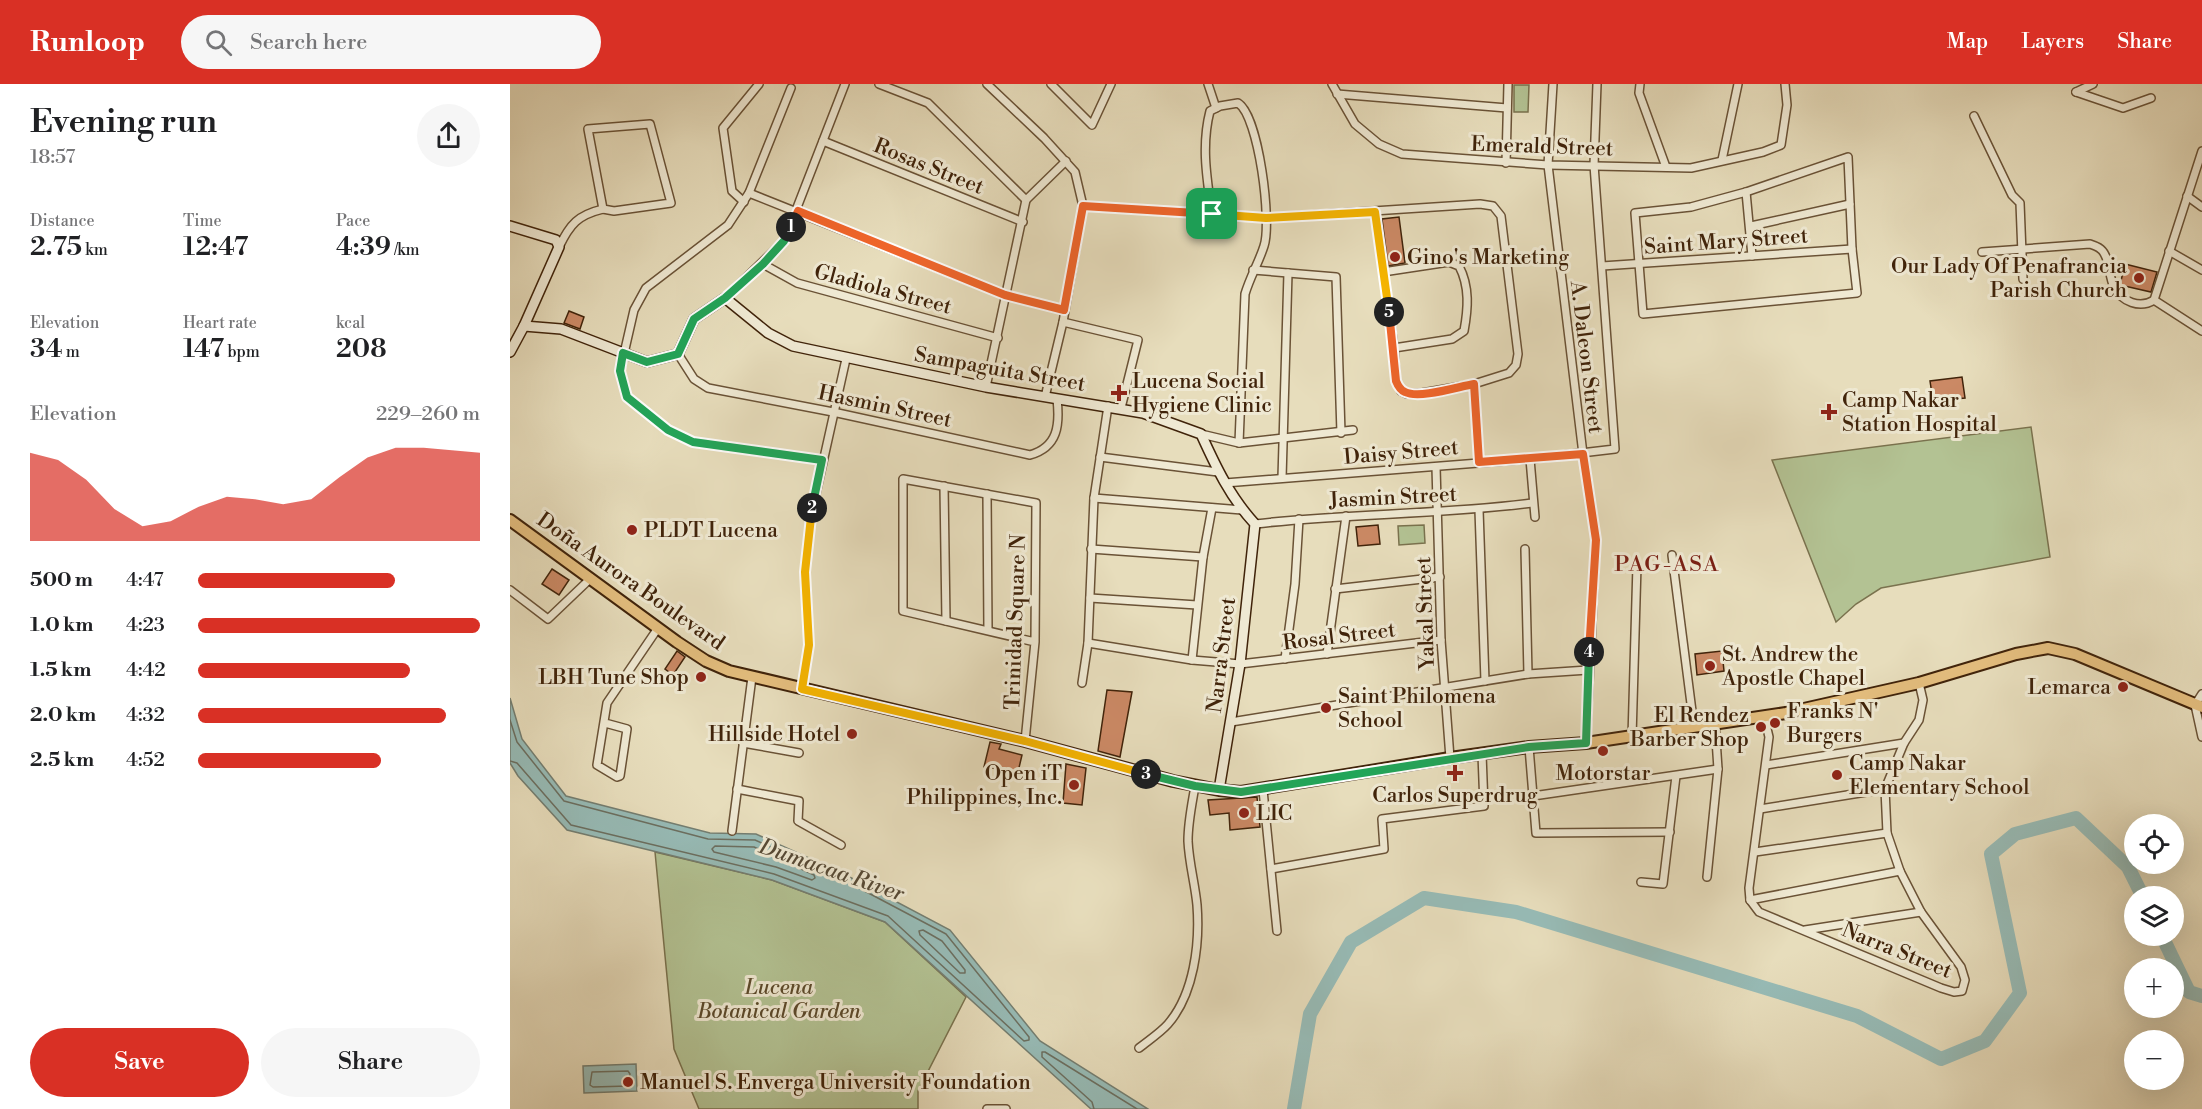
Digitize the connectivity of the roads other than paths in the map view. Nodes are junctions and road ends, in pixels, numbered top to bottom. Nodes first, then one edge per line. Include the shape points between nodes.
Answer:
1 (759, 84) edge
2 (845, 84) edge
3 (879, 84) edge
4 (987, 84) edge
5 (1051, 84) edge
6 (1208, 84) edge
7 (1332, 84) edge
8 (1508, 84) edge
9 (1553, 84) edge
10 (1597, 84) edge
11 (1640, 84) edge
12 (1738, 84) edge
13 (1785, 84) edge
14 (2093, 84) edge
15 (1108, 85) edge
16 (791, 88) dead end
17 (1337, 94) junction
18 (2151, 98) dead end
19 (1216, 108) junction
20 (1507, 108) junction
21 (1974, 117) dead end
22 (824, 141) junction
23 (2202, 151) edge
24 (1722, 160) junction
25 (1065, 161) junction
26 (1506, 163) junction
27 (1548, 165) junction
28 (1594, 165) junction
29 (1666, 167) junction
30 (1746, 192) junction
31 (749, 193) junction
32 (2187, 196) junction
33 (1026, 200) junction
34 (744, 202) junction
35 (1850, 204) junction
36 (1083, 206) junction
37 (2202, 207) edge
38 (603, 209) junction
39 (798, 211) junction
40 (1375, 212) junction
41 (1212, 214) junction
42 (1266, 218) junction
43 (1023, 222) junction
44 (510, 226) edge
45 (1750, 226) junction
46 (559, 247) junction
47 (1852, 249) junction
48 (2022, 249) junction
49 (2169, 251) junction
50 (1982, 252) dead end
51 (1752, 256) junction
52 (1639, 263) junction
53 (763, 264) junction
54 (1602, 266) junction
55 (1253, 270) junction
56 (2202, 270) edge
57 (1383, 272) junction
58 (1288, 273) junction
59 (2023, 279) dead end
60 (1005, 295) junction
61 (725, 298) junction
62 (2154, 300) junction
63 (1064, 310) junction
64 (1063, 321) junction
65 (524, 326) junction
66 (2202, 331) edge
67 (998, 338) junction
68 (1394, 348) junction
69 (510, 352) edge
70 (623, 353) junction
71 (678, 354) junction
72 (846, 359) junction
73 (1474, 384) junction
74 (986, 387) junction
75 (1045, 398) junction
76 (1057, 399) junction
77 (1108, 406) junction
78 (1121, 408) junction
79 (833, 412) junction
80 (1353, 430) dead end
81 (1341, 433) junction
82 (1201, 434) junction
83 (1282, 439) junction
84 (1239, 443) junction
85 (1583, 454) junction
86 (1100, 457) junction
87 (1530, 459) junction
88 (822, 460) junction
89 (1479, 462) junction
90 (1436, 467) junction
91 (1218, 472) junction
92 (1282, 478) junction
93 (1225, 483) junction
94 (944, 486) junction
95 (987, 494) junction
96 (1094, 498) junction
97 (1532, 503) junction
98 (1212, 508) junction
99 (1242, 510) junction
100 (1436, 510) junction
101 (1479, 510) junction
102 (1346, 516) junction
103 (1535, 517) dead end
104 (1299, 519) junction
105 (510, 520) edge
106 (1254, 524) junction
107 (1091, 549) junction
108 (1525, 549) dead end
109 (1672, 555) dead end
110 (1203, 557) junction
111 (1637, 565) dead end
112 (1440, 577) junction
113 (591, 578) junction
114 (1335, 589) junction
115 (510, 590) edge
116 (1090, 598) junction
117 (1197, 605) junction
118 (946, 621) junction
119 (658, 628) junction
120 (988, 630) junction
121 (1441, 640) junction
122 (1035, 642) junction
123 (1088, 643) junction
124 (1327, 654) junction
125 (1285, 659) junction
126 (1192, 660) junction
127 (1240, 664) junction
128 (1588, 670) junction
129 (1528, 674) junction
130 (752, 677) junction
131 (1485, 681) junction
132 (1082, 683) dead end
133 (1919, 683) junction
134 (802, 689) junction
135 (1445, 689) junction
136 (2202, 694) edge
137 (2199, 706) edge
138 (1764, 716) junction
139 (1231, 722) junction
140 (605, 723) junction
141 (1715, 724) junction
142 (1694, 728) junction
143 (1632, 736) junction
144 (2202, 738) edge
145 (1025, 741) junction
146 (743, 743) junction
147 (1586, 743) junction
148 (1904, 743) junction
149 (1529, 747) junction
150 (799, 753) dead end
151 (1482, 754) junction
152 (1450, 758) junction
153 (1766, 765) junction
154 (1718, 769) junction
155 (1676, 776) junction
156 (1195, 786) junction
157 (737, 789) junction
158 (1885, 789) junction
159 (1220, 790) junction
160 (1263, 790) junction
161 (1533, 796) junction
162 (1760, 809) junction
163 (732, 831) dead end
164 (1670, 832) junction
165 (1887, 832) junction
166 (841, 845) dead end
167 (1755, 852) junction
168 (1271, 869) junction
169 (1900, 871) junction
170 (1707, 877) dead end
171 (1641, 882) dead end
172 (1750, 900) junction
173 (1922, 912) junction
174 (1277, 931) dead end
175 (1802, 931) junction
176 (1139, 1048) dead end
177 (1006, 1108) edge
178 (987, 1109) edge

1 - 34 street via 723,128 732,191
2 - 22 street
3 - 33 street via 928,103
4 - 25 street
5 - 15 street via 1092,125
6 - 19 street
7 - 17 street, Emerald Street
8 - 20 street
9 - 27 street, A. Daleon Street
10 - 28 street
11 - 29 street via 1639,93
12 - 24 street
13 - 24 street, Emerald Street via 1787,105 1781,145
14 - 18 street via 2076,92 2123,108
16 - 31 street
17 - 20 street
17 - 26 street, Emerald Street via 1355,124 1379,144 1402,154
19 - 41 street via 1210,111 1203,152
19 - 42 street via 1238,104 1244,107 1258,145
20 - 26 street
21 - 48 street via 2012,195 2020,203
22 - 39 street
22 - 43 street, Rosas Street
23 - 32 street
24 - 29 street, Emerald Street via 1691,168
25 - 33 street
25 - 36 street via 1075,172
26 - 27 street, Emerald Street
27 - 28 street, Emerald Street
27 - 85 street, A. Daleon Street
28 - 29 street, Emerald Street
28 - 54 street
30 - 35 street via 1848,157
30 - 45 street
30 - 52 street via 1691,207 1635,213
31 - 34 street
31 - 39 street
32 - 37 street
32 - 49 street
33 - 43 street
34 - 70 street via 728,225 646,288 634,310
35 - 45 street
35 - 47 street
36 - 41 street
36 - 63 street
38 - 38 street via 671,203 650,124 588,129
38 - 46 street via 584,213 567,229
39 - 53 street via 784,241
39 - 60 street
40 - 42 street
40 - 57 street
40 - 73 street via 1480,204 1493,206 1501,216 1518,354 1509,373
41 - 42 street
42 - 55 street via 1265,245
43 - 60 street
44 - 46 street via 556,240
45 - 51 street
46 - 65 street
47 - 51 street, Saint Mary Street
47 - 52 street via 1857,293 1643,314
48 - 50 street
48 - 59 street
48 - 62 street via 2098,246 2104,253 2114,288 2124,299 2138,305
49 - 56 street
49 - 62 street
51 - 52 street, Saint Mary Street
52 - 54 street, Saint Mary Street
53 - 61 street
53 - 67 street, Gladiola Street via 797,283
54 - 85 street, Daisy Street via 1615,449
55 - 58 street
55 - 84 street via 1245,294
57 - 68 street
57 - 68 street via 1449,262 1460,266 1468,296 1464,332 1452,339
58 - 81 street via 1336,277
58 - 83 street
60 - 63 street
60 - 67 street
61 - 71 street via 694,319
61 - 72 street, Sampaguita Street via 779,340
62 - 66 street
63 - 64 street
64 - 75 street
64 - 78 street via 1138,340
65 - 69 street
65 - 70 street via 561,329
67 - 74 street
68 - 73 street via 1396,381 1407,394
70 - 71 street via 647,362
70 - 88 street via 620,371 627,397 668,430 693,442
71 - 79 street, Hasmin Street via 694,379 708,388
72 - 74 street, Sampaguita Street
72 - 79 street
73 - 89 street
74 - 75 street, Sampaguita Street
75 - 76 street, Sampaguita Street
76 - 77 street, Sampaguita Street
76 - 79 street, Hasmin Street via 1059,416 1051,444 1030,455
77 - 78 street, Sampaguita Street
77 - 86 street
78 - 82 street, Sampaguita Street
79 - 88 street
80 - 81 street, Sampaguita Street
81 - 83 street, Sampaguita Street
82 - 84 street, Sampaguita Street
82 - 91 street
83 - 84 street, Sampaguita Street
83 - 92 street
85 - 87 street, Daisy Street
85 - 128 street, A. Daleon Street via 1596,540
86 - 91 street
86 - 96 street
87 - 89 street, Daisy Street
87 - 97 street
88 - 134 street via 805,572 809,645
89 - 90 street, Daisy Street
90 - 92 street, Daisy Street
90 - 100 street, Yakal Street
91 - 93 street
92 - 93 street, Daisy Street
93 - 99 street
94 - 95 street
94 - 118 street
94 - 118 street via 903,479 903,611
95 - 120 street
95 - 122 street, Trinidad Square N via 1036,503
96 - 98 street
96 - 107 street
97 - 101 street, Jasmin Street
97 - 103 street
98 - 99 street
98 - 110 street
99 - 106 street
100 - 101 street, Jasmin Street
100 - 102 street, Jasmin Street
100 - 112 street, Yakal Street
101 - 131 street
102 - 104 street, Jasmin Street
102 - 114 street
104 - 106 street, Jasmin Street
104 - 125 street
105 - 113 main road, Doña Aurora Boulevard
106 - 127 street, Narra Street
107 - 110 street
107 - 116 street
108 - 129 street
109 - 142 street
110 - 117 street
111 - 143 street
112 - 114 street
112 - 121 street, Yakal Street
113 - 115 street via 548,619
113 - 119 main road, Doña Aurora Boulevard
114 - 124 street
116 - 117 street
116 - 123 street
117 - 126 street
118 - 120 street
119 - 130 main road, Doña Aurora Boulevard via 706,661
119 - 140 street via 607,703
120 - 122 street
121 - 124 street, Rosal Street
121 - 135 street, Yakal Street
122 - 145 street, Trinidad Square N
123 - 126 street, Rosal Street
123 - 132 street
124 - 125 street, Rosal Street
125 - 127 street, Rosal Street
126 - 127 street, Rosal Street
127 - 139 street, Narra Street
128 - 129 street
128 - 147 street, A. Daleon Street
129 - 131 street
130 - 134 main road, Doña Aurora Boulevard
130 - 146 street
131 - 135 street
133 - 137 main road, Doña Aurora Boulevard via 2048,648 2075,654
133 - 138 main road, Doña Aurora Boulevard
133 - 148 street, Narra Street via 1921,710
134 - 145 main road, Doña Aurora Boulevard
135 - 139 street
135 - 152 street, Yakal Street
136 - 137 street
137 - 144 street
138 - 141 main road, Doña Aurora Boulevard
138 - 153 street via 1769,737
139 - 159 street, Narra Street
140 - 140 street via 597,765 617,777 627,729
141 - 142 main road, Doña Aurora Boulevard
141 - 154 street
142 - 143 main road, Doña Aurora Boulevard
143 - 147 main road, Doña Aurora Boulevard
145 - 156 main road, Doña Aurora Boulevard
146 - 150 street
146 - 157 street
147 - 149 main road, Doña Aurora Boulevard
148 - 153 street
148 - 158 street, Narra Street
149 - 151 main road, Doña Aurora Boulevard
149 - 161 street
151 - 152 main road, Doña Aurora Boulevard
151 - 168 street via 1484,806 1382,819 1384,849
152 - 160 main road, Doña Aurora Boulevard
153 - 162 street
154 - 155 street
154 - 170 street
155 - 161 street
155 - 164 street
156 - 159 main road, Doña Aurora Boulevard
156 - 176 street via 1188,843 1197,908 1191,978 1178,1011 1167,1026
157 - 163 street
157 - 166 street via 799,801 798,821
158 - 162 street
158 - 165 street, Narra Street
159 - 160 main road, Doña Aurora Boulevard
160 - 168 street
161 - 164 street via 1536,832
162 - 167 street
164 - 171 street via 1663,884
165 - 167 street
165 - 169 street, Narra Street
167 - 172 street
168 - 174 street
169 - 172 street
169 - 173 street, Narra Street
172 - 175 street, Narra Street via 1759,912
173 - 175 street
173 - 175 street, Narra Street via 1961,967 1965,980 1962,991 1941,988
177 - 178 street

